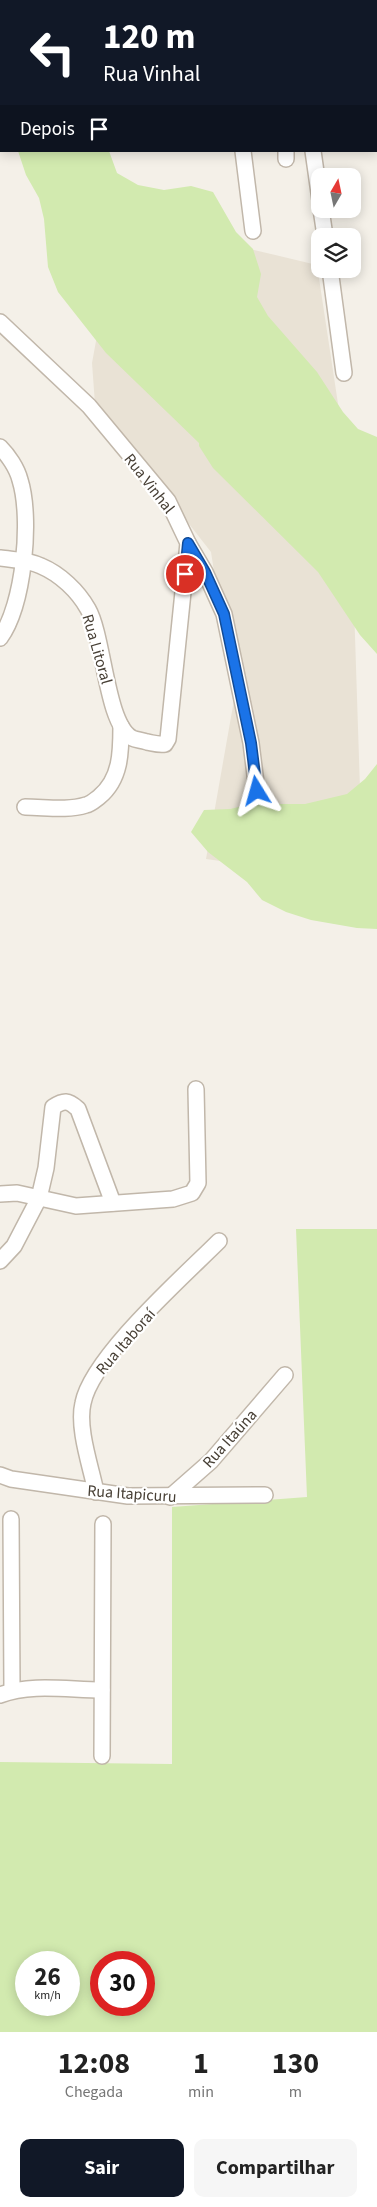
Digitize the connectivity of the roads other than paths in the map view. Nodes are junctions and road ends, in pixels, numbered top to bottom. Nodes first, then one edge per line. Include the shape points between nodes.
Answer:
1 (243, 152) edge
2 (313, 152) edge
3 (315, 168) edge
4 (253, 231) dead end
5 (331, 278) edge
6 (0, 322) edge
7 (344, 373) dead end
8 (0, 447) edge
9 (188, 543) junction
10 (0, 558) edge
11 (24, 560) junction
12 (0, 638) edge
13 (121, 726) junction
14 (257, 791) dead end
15 (25, 807) dead end
16 (196, 1089) dead end
17 (0, 1194) edge
18 (39, 1198) junction
19 (113, 1204) junction
20 (219, 1241) dead end
21 (0, 1261) edge
22 (285, 1375) dead end
23 (0, 1475) edge
24 (96, 1492) junction
25 (265, 1495) dead end
26 (170, 1497) junction
27 (103, 1524) dead end
28 (7, 1527) edge
29 (6, 1668) edge
30 (102, 1690) junction
31 (6, 1693) edge
32 (102, 1756) dead end

1 - 4 street
2 - 3 street
5 - 7 street
6 - 9 street, Rua Vinhal via 89,406 168,501
8 - 11 street via 20,478 26,509
9 - 13 street via 168,739 159,745 131,738
9 - 14 street, Rua Vinhal via 224,614 251,743
10 - 11 street, Rua Litoral
11 - 12 street via 17,595
11 - 13 street, Rua Litoral via 58,575 89,610
13 - 15 street via 117,774 103,794 88,805
16 - 19 street via 198,1183 192,1193 173,1199
17 - 18 street via 17,1193
18 - 19 street via 76,1206
18 - 19 street via 53,1107 63,1101 78,1109
18 - 21 street via 14,1246
20 - 24 street, Rua Itaboraí via 122,1340 92,1379 82,1403 82,1426
22 - 26 street, Rua Itaúna via 211,1461
23 - 24 street, Rua Itapicuru
24 - 26 street, Rua Itapicuru
25 - 26 street, Rua Itapicuru
27 - 30 street
28 - 29 street
29 - 31 street
30 - 31 street via 38,1688
30 - 32 street

